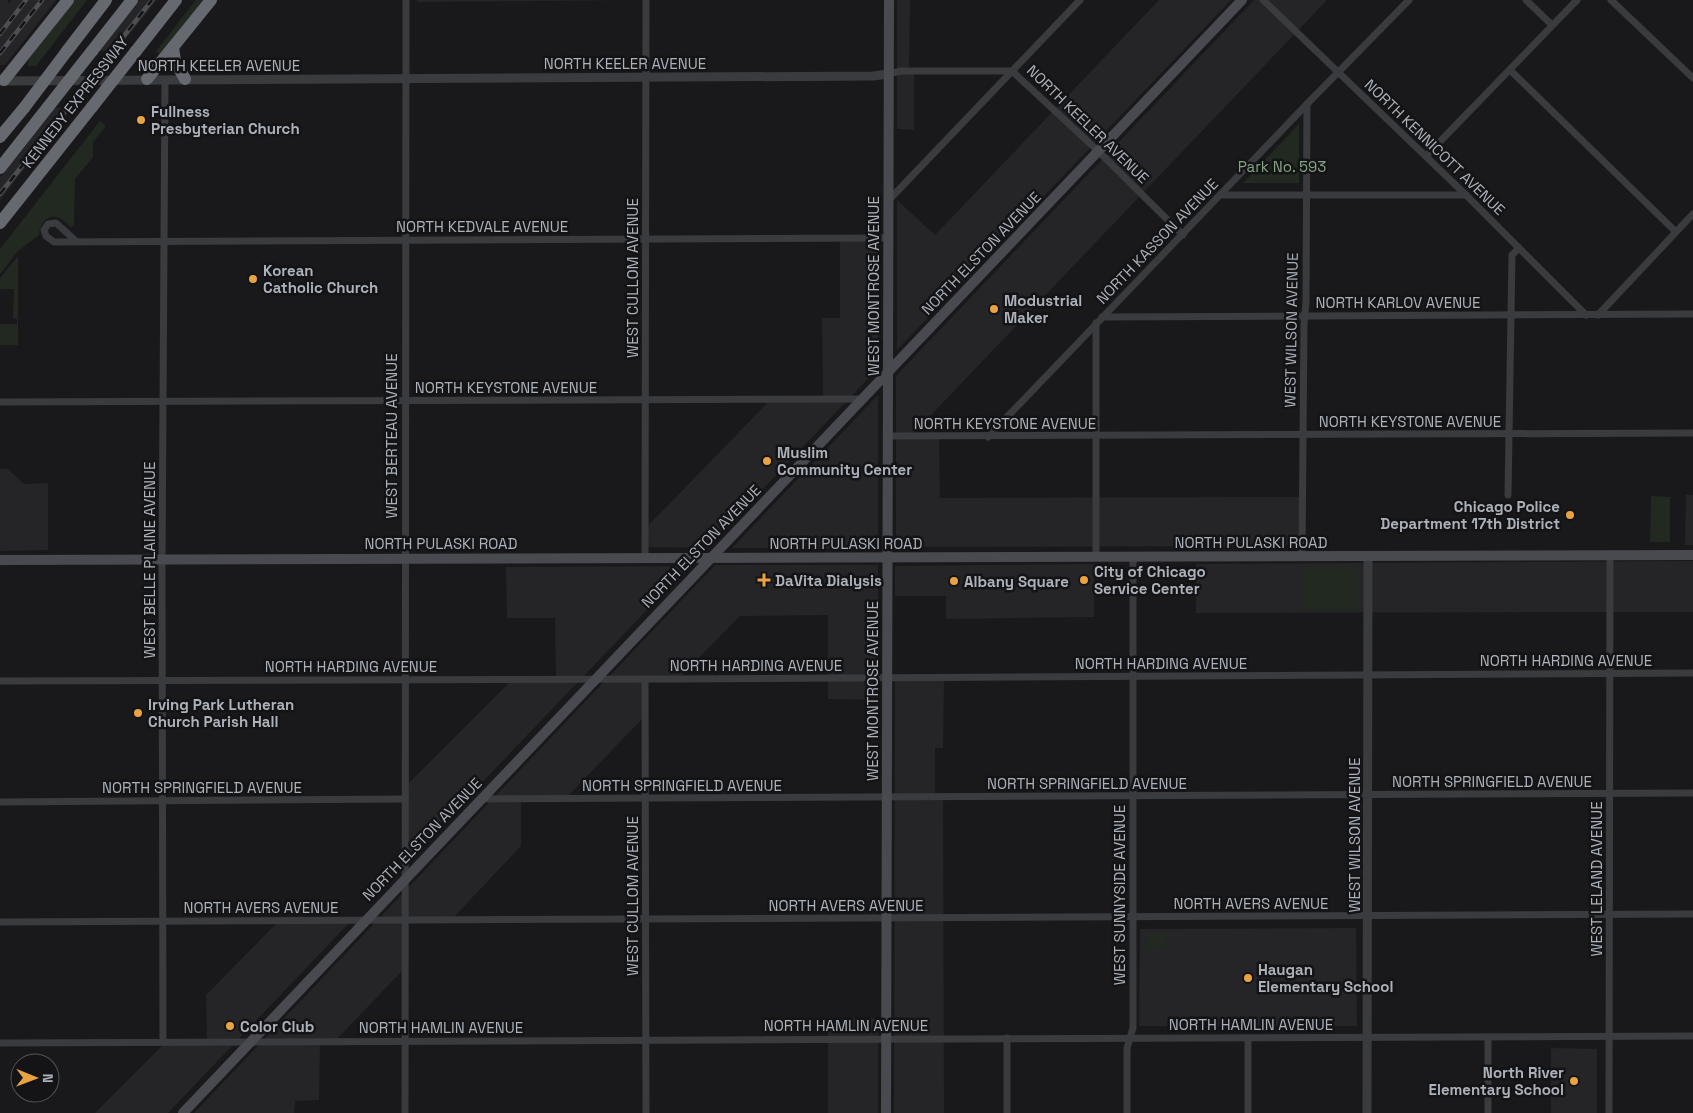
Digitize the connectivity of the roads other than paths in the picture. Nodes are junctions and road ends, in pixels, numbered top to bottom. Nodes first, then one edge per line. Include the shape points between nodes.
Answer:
1 (68, 0) edge
2 (106, 0) edge
3 (132, 0) edge
4 (176, 0) edge
5 (211, 0) edge
6 (406, 0) edge
7 (646, 0) edge
8 (889, 0) edge
9 (1080, 0) edge
10 (1242, 0) edge
11 (1263, 0) edge
12 (1409, 0) edge
13 (1526, 0) edge
14 (1577, 0) edge
15 (1611, 0) edge
16 (1552, 25) junction
17 (173, 47) junction
18 (1510, 70) junction
19 (1012, 71) junction
20 (1339, 72) junction
21 (888, 74) junction
22 (646, 77) junction
23 (405, 78) junction
24 (1693, 78) edge
25 (147, 79) junction
26 (164, 79) junction
27 (185, 79) junction
28 (2, 80) edge
29 (1306, 104) junction
30 (0, 137) edge
31 (1098, 151) junction
32 (1426, 156) junction
33 (0, 168) edge
34 (1466, 194) junction
35 (1220, 195) junction
36 (1306, 195) junction
37 (888, 201) junction
38 (1693, 214) edge
39 (0, 223) edge
40 (1676, 232) junction
41 (1183, 235) junction
42 (888, 238) junction
43 (646, 239) junction
44 (76, 240) dead end
45 (163, 240) junction
46 (405, 240) junction
47 (1519, 248) junction
48 (1693, 314) edge
49 (1586, 315) junction
50 (1598, 315) junction
51 (1102, 316) junction
52 (1305, 316) junction
53 (1511, 316) junction
54 (1096, 323) junction
55 (888, 373) junction
56 (862, 399) junction
57 (646, 400) junction
58 (405, 401) junction
59 (0, 402) edge
60 (163, 402) junction
61 (1693, 433) edge
62 (1303, 435) junction
63 (1510, 435) junction
64 (888, 436) junction
65 (1096, 436) junction
66 (988, 437) junction
67 (1508, 495) dead end
68 (1693, 555) edge
69 (1302, 556) junction
70 (1368, 556) junction
71 (1610, 556) junction
72 (645, 557) junction
73 (711, 557) junction
74 (887, 557) junction
75 (1096, 557) junction
76 (1133, 557) junction
77 (405, 558) junction
78 (162, 559) junction
79 (0, 560) edge
80 (1693, 673) edge
81 (1610, 674) junction
82 (1368, 675) junction
83 (1133, 676) junction
84 (887, 678) junction
85 (405, 679) junction
86 (595, 679) junction
87 (645, 679) junction
88 (162, 680) junction
89 (0, 681) edge
90 (1693, 793) edge
91 (1610, 794) junction
92 (1368, 795) junction
93 (1133, 797) junction
94 (887, 798) junction
95 (405, 799) junction
96 (481, 799) junction
97 (646, 799) junction
98 (162, 801) junction
99 (0, 802) edge
100 (405, 879) junction
101 (1693, 914) edge
102 (1610, 915) junction
103 (1368, 916) junction
104 (1133, 917) junction
105 (887, 918) junction
106 (646, 919) junction
107 (163, 921) junction
108 (365, 921) junction
109 (405, 921) junction
110 (0, 922) edge
111 (1610, 1036) junction
112 (1693, 1036) edge
113 (1368, 1037) junction
114 (1488, 1037) junction
115 (1007, 1038) junction
116 (1130, 1038) junction
117 (1248, 1038) junction
118 (887, 1039) junction
119 (646, 1040) junction
120 (405, 1041) junction
121 (163, 1042) junction
122 (250, 1042) junction
123 (0, 1043) edge
124 (183, 1113) edge
125 (405, 1113) edge
126 (646, 1113) edge
127 (886, 1113) edge
128 (1007, 1113) edge
129 (1127, 1113) edge
130 (1248, 1113) edge
131 (1367, 1113) edge
132 (1488, 1113) edge
133 (1609, 1113) edge

1 - 28 highway
2 - 30 highway, bridge
3 - 33 highway, bridge
4 - 39 highway, KENNEDY EXPRESSWAY, bridge
5 - 17 highway
6 - 23 street, WEST BERTEAU AVENUE
7 - 22 street, WEST CULLOM AVENUE
8 - 21 main road, WEST MONTROSE AVENUE
9 - 19 street
10 - 31 main road, NORTH ELSTON AVENUE
11 - 20 street, NORTH KENNICOTT AVENUE
12 - 20 street, NORTH KASSON AVENUE
13 - 16 street
14 - 16 street
15 - 24 street
16 - 18 street
17 - 25 highway
17 - 27 highway via 174,61
18 - 32 street
18 - 40 street
19 - 21 street, NORTH KEELER AVENUE
19 - 31 street, NORTH KEELER AVENUE
19 - 37 street
20 - 29 street, NORTH KASSON AVENUE
20 - 32 street, NORTH KENNICOTT AVENUE
21 - 22 street, NORTH KEELER AVENUE
21 - 37 main road, WEST MONTROSE AVENUE
22 - 23 street, NORTH KEELER AVENUE
22 - 43 street, WEST CULLOM AVENUE
23 - 27 street, NORTH KEELER AVENUE
23 - 46 street, WEST BERTEAU AVENUE
25 - 26 street, NORTH KEELER AVENUE
25 - 28 street, NORTH KEELER AVENUE
26 - 27 street, NORTH KEELER AVENUE
26 - 45 street, WEST BELLE PLAINE AVENUE
29 - 35 street, NORTH KASSON AVENUE
29 - 36 street, WEST WILSON AVENUE
31 - 41 street, NORTH KEELER AVENUE
31 - 55 main road, NORTH ELSTON AVENUE
32 - 34 street, NORTH KENNICOTT AVENUE
34 - 36 street
34 - 47 street, NORTH KENNICOTT AVENUE
35 - 36 street
35 - 41 street, NORTH KASSON AVENUE
36 - 52 street, WEST WILSON AVENUE
37 - 42 main road, WEST MONTROSE AVENUE
38 - 40 street
40 - 50 street
41 - 51 street, NORTH KASSON AVENUE
42 - 43 street, NORTH KEDVALE AVENUE
42 - 55 main road, WEST MONTROSE AVENUE
43 - 46 street, NORTH KEDVALE AVENUE
43 - 57 street, WEST CULLOM AVENUE
44 - 45 street, NORTH KEDVALE AVENUE
45 - 46 street, NORTH KEDVALE AVENUE
45 - 60 street, WEST BELLE PLAINE AVENUE
46 - 58 street, WEST BERTEAU AVENUE
47 - 49 street, NORTH KENNICOTT AVENUE
47 - 53 street via 1512,255
48 - 50 street, NORTH KARLOV AVENUE
49 - 50 street, NORTH KARLOV AVENUE
49 - 53 street, NORTH KARLOV AVENUE
51 - 52 street, NORTH KARLOV AVENUE
51 - 54 street, NORTH KASSON AVENUE
52 - 53 street, NORTH KARLOV AVENUE
52 - 62 street, WEST WILSON AVENUE
53 - 63 street
54 - 65 street
54 - 66 street, NORTH KASSON AVENUE
55 - 56 main road, NORTH ELSTON AVENUE
55 - 64 main road, WEST MONTROSE AVENUE
56 - 57 street, NORTH KEYSTONE AVENUE
56 - 73 main road, NORTH ELSTON AVENUE
57 - 58 street, NORTH KEYSTONE AVENUE
57 - 72 street, WEST CULLOM AVENUE
58 - 60 street, NORTH KEYSTONE AVENUE
58 - 77 street, WEST BERTEAU AVENUE
59 - 60 street, NORTH KEYSTONE AVENUE
60 - 78 street, WEST BELLE PLAINE AVENUE
61 - 63 street, NORTH KEYSTONE AVENUE
62 - 63 street, NORTH KEYSTONE AVENUE
62 - 65 street, NORTH KEYSTONE AVENUE
62 - 69 street, WEST WILSON AVENUE
63 - 67 street
64 - 66 street, NORTH KEYSTONE AVENUE
64 - 74 main road, WEST MONTROSE AVENUE
65 - 66 street, NORTH KEYSTONE AVENUE
65 - 75 street
68 - 71 main road, NORTH PULASKI ROAD
69 - 70 main road, NORTH PULASKI ROAD
69 - 76 main road, NORTH PULASKI ROAD
70 - 71 main road, NORTH PULASKI ROAD
70 - 82 street, WEST WILSON AVENUE
71 - 81 street, WEST LELAND AVENUE
72 - 73 main road, NORTH PULASKI ROAD
72 - 77 main road, NORTH PULASKI ROAD
73 - 74 main road, NORTH PULASKI ROAD
73 - 86 main road, NORTH ELSTON AVENUE
74 - 75 main road, NORTH PULASKI ROAD
74 - 84 main road, WEST MONTROSE AVENUE
75 - 76 main road, NORTH PULASKI ROAD
76 - 83 street, WEST SUNNYSIDE AVENUE
77 - 78 main road, NORTH PULASKI ROAD
77 - 85 street, WEST BERTEAU AVENUE
78 - 79 main road, NORTH PULASKI ROAD
78 - 88 street, WEST BELLE PLAINE AVENUE
80 - 81 street, NORTH HARDING AVENUE
81 - 82 street, NORTH HARDING AVENUE
81 - 91 street, WEST LELAND AVENUE
82 - 83 street, NORTH HARDING AVENUE
82 - 92 street, WEST WILSON AVENUE
83 - 84 street, NORTH HARDING AVENUE
83 - 93 street, WEST SUNNYSIDE AVENUE
84 - 87 street, NORTH HARDING AVENUE
84 - 94 main road, WEST MONTROSE AVENUE
85 - 86 street, NORTH HARDING AVENUE
85 - 88 street, NORTH HARDING AVENUE
85 - 95 street, WEST BERTEAU AVENUE
86 - 87 street, NORTH HARDING AVENUE
86 - 96 main road, NORTH ELSTON AVENUE
87 - 97 street, WEST CULLOM AVENUE
88 - 89 street, NORTH HARDING AVENUE
88 - 98 street, WEST BELLE PLAINE AVENUE
90 - 91 street, NORTH SPRINGFIELD AVENUE
91 - 92 street, NORTH SPRINGFIELD AVENUE
91 - 102 street, WEST LELAND AVENUE
92 - 93 street, NORTH SPRINGFIELD AVENUE
92 - 103 street, WEST WILSON AVENUE
93 - 94 street, NORTH SPRINGFIELD AVENUE
93 - 104 street, WEST SUNNYSIDE AVENUE
94 - 97 street, NORTH SPRINGFIELD AVENUE
94 - 105 main road, WEST MONTROSE AVENUE
95 - 98 street, NORTH SPRINGFIELD AVENUE
95 - 100 street, WEST BERTEAU AVENUE
96 - 97 street, NORTH SPRINGFIELD AVENUE
96 - 100 main road, NORTH ELSTON AVENUE
97 - 106 street, WEST CULLOM AVENUE
98 - 99 street, NORTH SPRINGFIELD AVENUE
98 - 107 street, WEST BELLE PLAINE AVENUE
100 - 108 main road, NORTH ELSTON AVENUE
100 - 109 street, WEST BERTEAU AVENUE
101 - 102 street, NORTH AVERS AVENUE
102 - 103 street, NORTH AVERS AVENUE
102 - 111 street, WEST LELAND AVENUE
103 - 104 street, NORTH AVERS AVENUE
103 - 113 street, WEST WILSON AVENUE
104 - 105 street, NORTH AVERS AVENUE
104 - 116 street, WEST SUNNYSIDE AVENUE via 1133,1028
105 - 106 street, NORTH AVERS AVENUE
105 - 118 main road, WEST MONTROSE AVENUE
106 - 109 street, NORTH AVERS AVENUE
106 - 119 street, WEST CULLOM AVENUE
107 - 108 street, NORTH AVERS AVENUE
107 - 110 street, NORTH AVERS AVENUE
107 - 121 street, WEST BELLE PLAINE AVENUE
108 - 109 street, NORTH AVERS AVENUE
108 - 122 main road, NORTH ELSTON AVENUE
109 - 120 street, WEST BERTEAU AVENUE
111 - 112 street, NORTH HAMLIN AVENUE
111 - 114 street, NORTH HAMLIN AVENUE
111 - 133 street, WEST LELAND AVENUE
113 - 114 street, NORTH HAMLIN AVENUE
113 - 117 street, NORTH HAMLIN AVENUE
113 - 131 street, WEST WILSON AVENUE
114 - 132 street
115 - 116 street, NORTH HAMLIN AVENUE
115 - 118 street, NORTH HAMLIN AVENUE
115 - 128 street
116 - 117 street, NORTH HAMLIN AVENUE
116 - 129 street, WEST SUNNYSIDE AVENUE via 1127,1048
117 - 130 street
118 - 119 street, NORTH HAMLIN AVENUE
118 - 127 main road, WEST MONTROSE AVENUE
119 - 120 street, NORTH HAMLIN AVENUE
119 - 126 street, WEST CULLOM AVENUE
120 - 122 street, NORTH HAMLIN AVENUE
120 - 125 street, WEST BERTEAU AVENUE
121 - 122 street, NORTH HAMLIN AVENUE
121 - 123 street, NORTH HAMLIN AVENUE
122 - 124 main road, NORTH ELSTON AVENUE

